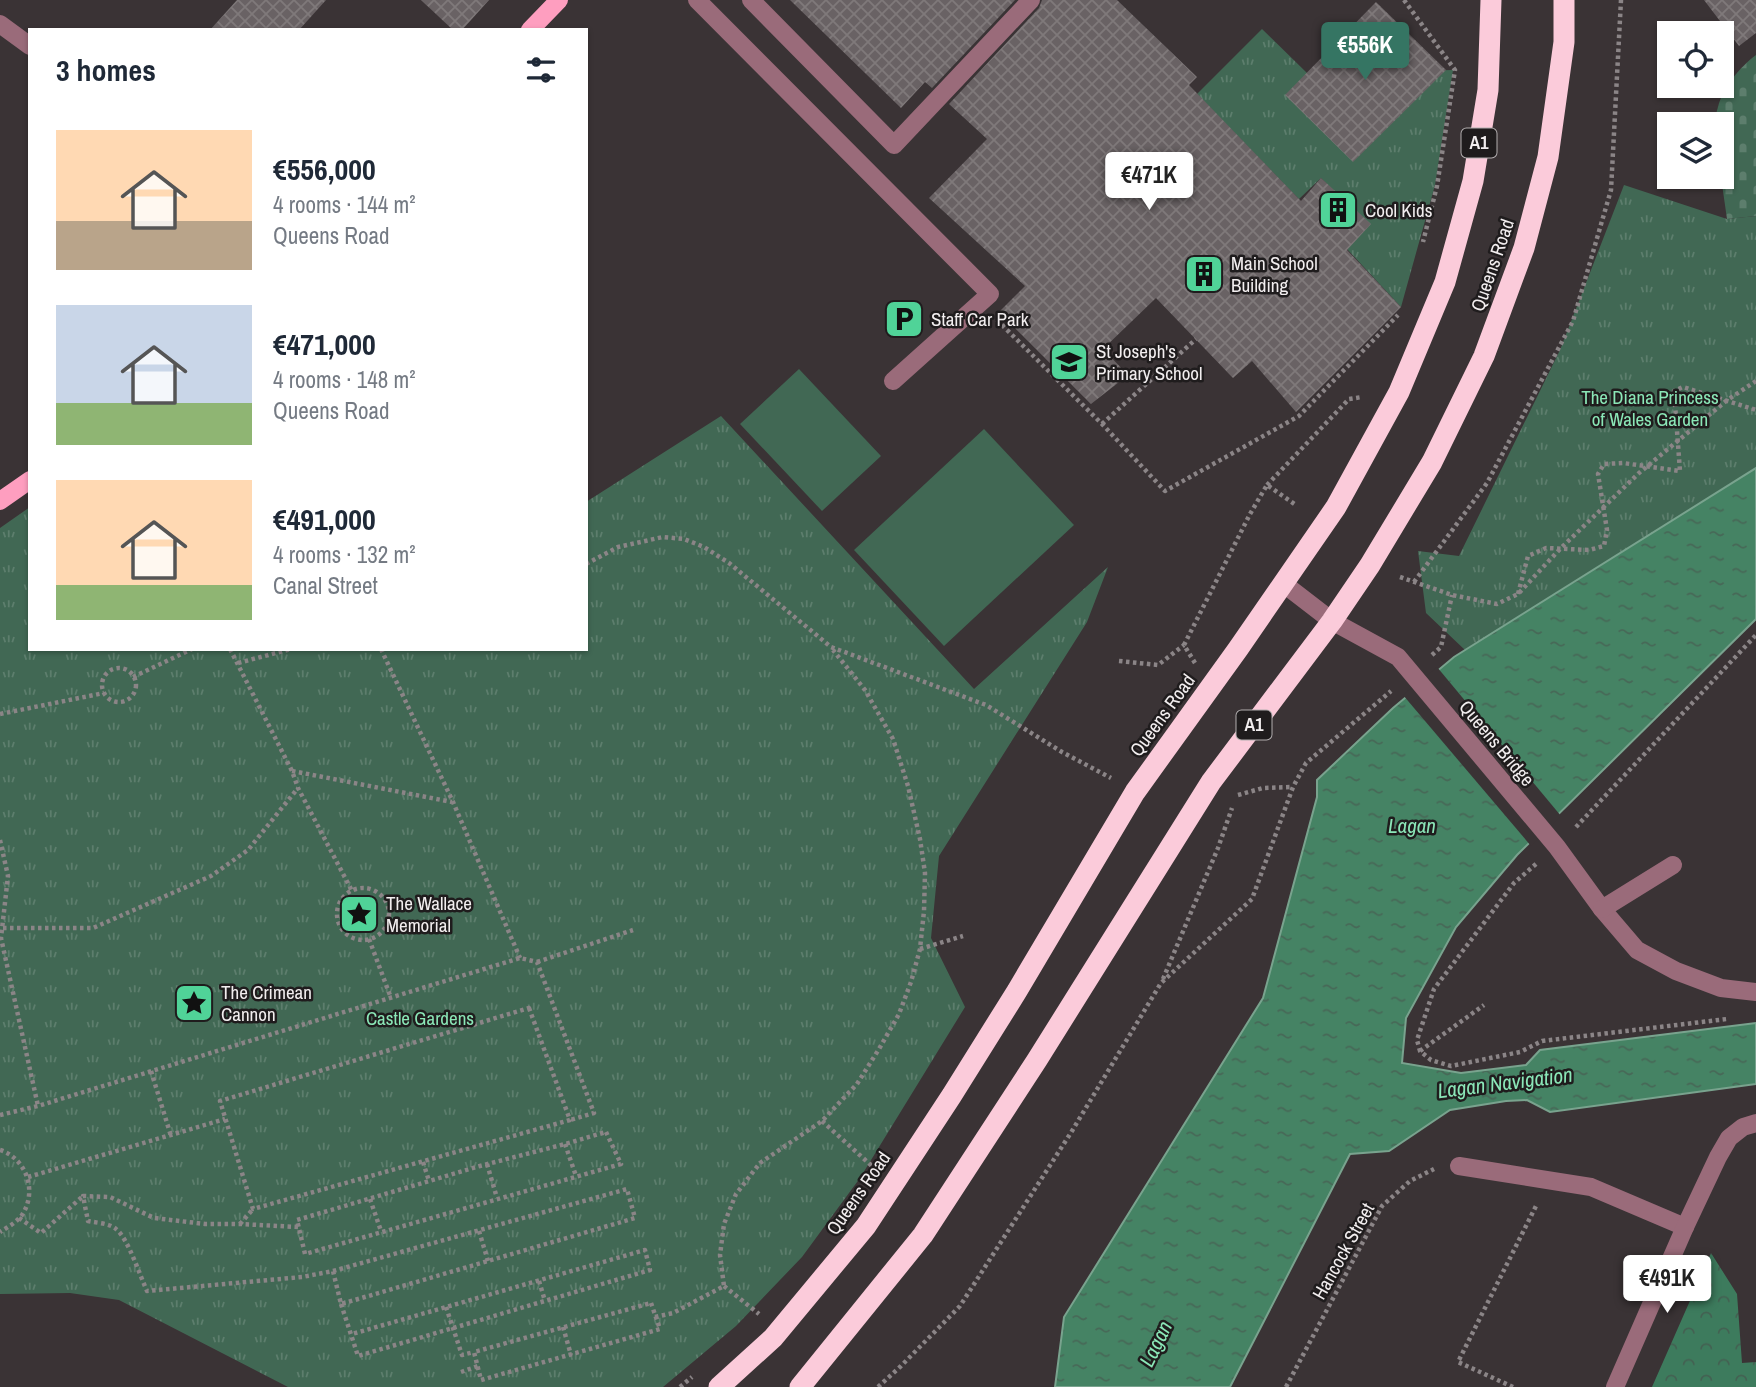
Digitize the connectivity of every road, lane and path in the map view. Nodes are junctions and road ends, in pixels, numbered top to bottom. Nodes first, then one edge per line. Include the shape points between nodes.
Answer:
1 (559, 0) edge
2 (698, 0) edge
3 (751, 0) edge
4 (1031, 0) edge
5 (1404, 0) edge
6 (1491, 0) edge
7 (1564, 0) edge
8 (1621, 0) edge
9 (0, 24) edge
10 (532, 28) edge
11 (28, 45) edge
12 (1420, 253) dead end
13 (979, 303) junction
14 (1406, 307) dead end
15 (1196, 339) dead end
16 (893, 380) dead end
17 (1756, 381) edge
18 (1399, 392) junction
19 (1726, 401) junction
20 (1756, 410) edge
21 (1102, 424) junction
22 (1678, 441) junction
23 (1646, 467) junction
24 (28, 481) edge
25 (1267, 485) junction
26 (0, 501) edge
27 (1296, 505) dead end
28 (1604, 508) junction
29 (1560, 549) junction
30 (588, 563) edge
31 (1400, 577) dead end
32 (1414, 582) junction
33 (1284, 584) junction
34 (1518, 594) junction
35 (1451, 595) junction
36 (1332, 621) junction
37 (1184, 645) junction
38 (831, 647) junction
39 (188, 651) edge
40 (231, 651) edge
41 (283, 651) edge
42 (382, 651) edge
43 (1431, 656) dead end
44 (1119, 661) dead end
45 (238, 663) junction
46 (1403, 674) junction
47 (133, 677) junction
48 (1209, 688) junction
49 (104, 692) junction
50 (0, 714) edge
51 (292, 771) junction
52 (1119, 783) dead end
53 (1293, 787) junction
54 (299, 788) junction
55 (453, 802) junction
56 (0, 840) edge
57 (1672, 865) dead end
58 (352, 891) junction
59 (1602, 909) junction
60 (3, 928) junction
61 (633, 930) dead end
62 (963, 936) dead end
63 (369, 939) junction
64 (920, 949) junction
65 (520, 958) junction
66 (537, 961) junction
67 (1161, 983) junction
68 (1756, 992) edge
69 (391, 998) junction
70 (1484, 1005) dead end
71 (1420, 1051) dead end
72 (151, 1071) junction
73 (38, 1106) junction
74 (0, 1115) edge
75 (226, 1119) junction
76 (570, 1120) junction
77 (822, 1121) junction
78 (1756, 1123) edge
79 (170, 1136) junction
80 (565, 1144) junction
81 (0, 1150) edge
82 (423, 1162) junction
83 (487, 1164) junction
84 (1459, 1166) joint
85 (879, 1172) dead end
86 (576, 1176) junction
87 (28, 1177) junction
88 (429, 1181) junction
89 (1549, 1181) junction
90 (83, 1196) junction
91 (497, 1198) junction
92 (370, 1199) junction
93 (253, 1209) junction
94 (19, 1218) junction
95 (240, 1224) junction
96 (299, 1227) junction
97 (1685, 1227) junction
98 (0, 1231) edge
99 (479, 1231) junction
100 (381, 1232) junction
101 (488, 1261) junction
102 (333, 1271) junction
103 (538, 1281) junction
104 (724, 1286) junction
105 (545, 1301) junction
106 (341, 1304) junction
107 (446, 1307) junction
108 (761, 1316) dead end
109 (655, 1317) junction
110 (563, 1327) junction
111 (453, 1328) junction
112 (352, 1334) junction
113 (474, 1352) junction
114 (571, 1355) junction
115 (478, 1366) junction
116 (461, 1372) dead end
117 (719, 1387) edge
118 (800, 1387) edge
119 (878, 1387) edge
120 (1286, 1387) edge
121 (1513, 1387) edge
122 (1615, 1387) edge

1 - 10 main road
2 - 13 street via 990,295
3 - 4 street via 894,145
5 - 12 path via 1455,70 1437,186
6 - 18 highway, Queens Road / A1 via 1488,90 1473,181 1445,282
7 - 36 highway, Queens Road / A1 via 1564,43 1548,157 1524,248 1484,356 1433,462
8 - 32 path via 1611,190 1573,321 1488,483
9 - 11 street
13 - 16 street
13 - 21 path
14 - 21 path via 1299,416 1165,491
15 - 21 path
17 - 19 path
18 - 25 path via 1349,399
18 - 33 highway, Queens Road / A1 via 1336,507
19 - 20 path
19 - 22 path
19 - 22 path via 1684,387 1674,391
22 - 23 path
22 - 23 path via 1680,471
23 - 28 path
23 - 28 path via 1604,464 1598,474
24 - 26 main road
25 - 27 path
25 - 37 path
28 - 29 path
28 - 29 path via 1604,546
29 - 34 path
29 - 34 path via 1546,548 1528,556
30 - 38 path via 618,547 663,537 684,539 729,563
31 - 32 path
32 - 35 path
33 - 36 street, Queens Bridge
33 - 48 highway, Queens Road / A1
34 - 35 path via 1497,604
35 - 43 path via 1441,647
36 - 46 street, Queens Bridge via 1398,657
36 - 118 highway, Queens Road / A1 via 1212,782 923,1235
37 - 44 path via 1158,665
37 - 48 path
38 - 52 path via 985,705
38 - 64 path via 865,690 893,738 908,786 925,873
39 - 47 path
40 - 45 path
41 - 45 path
42 - 55 path
45 - 51 path
46 - 53 path via 1306,763
46 - 59 street, Queens Bridge via 1545,832
47 - 49 path via 126,670 113,669 103,679
47 - 49 path via 135,690 126,700 111,700
48 - 117 highway, Queens Road / A1 via 1135,792 1017,991 866,1226 773,1338
49 - 50 path
51 - 54 path
51 - 55 path
53 - 67 path via 1252,899
53 - 67 path via 1263,788 1236,796
54 - 58 path
54 - 60 path via 248,850 211,876 93,928
55 - 65 path
56 - 60 path via 8,876
57 - 59 street
58 - 63 path via 340,902 340,926 352,937
58 - 63 path via 377,892 387,906 387,923
59 - 68 street, Queens Bridge via 1637,950 1721,988
60 - 73 path via 1,938
61 - 66 path
62 - 64 path
63 - 69 path
64 - 77 path via 899,1014 857,1084
65 - 66 path
65 - 69 path
66 - 76 path via 594,1113
67 - 119 path via 960,1306
69 - 72 path
70 - 71 path
72 - 73 path
72 - 79 path
73 - 74 path
75 - 76 path via 220,1101 529,1008
75 - 79 path
75 - 93 path
76 - 82 path
77 - 85 path
77 - 104 path via 760,1163 736,1194 724,1224 720,1255
78 - 97 street via 1729,1138
79 - 87 path
80 - 83 path
80 - 86 path
80 - 86 path via 606,1132 621,1164
81 - 87 path via 16,1158
82 - 88 path
82 - 93 path
83 - 88 path
83 - 91 path
84 - 89 street
84 - 120 path, Hancock Street via 1421,1175 1382,1206
86 - 91 path
87 - 94 path via 28,1201
88 - 92 path
89 - 97 street via 1591,1188
89 - 121 path via 1458,1362
90 - 94 path via 41,1233
90 - 95 path via 110,1197 154,1218
90 - 102 path via 88,1222 115,1227 147,1291
91 - 100 path
92 - 96 path via 297,1220
92 - 100 path
93 - 95 path
94 - 98 path
95 - 96 path
96 - 100 path via 305,1254
97 - 122 street
99 - 101 path
99 - 101 path via 627,1189 635,1218
99 - 102 path
101 - 106 path
102 - 106 path
103 - 105 path
103 - 105 path via 645,1251 650,1270
103 - 107 path
104 - 108 path
104 - 109 path via 673,1313
105 - 111 path
106 - 112 path
107 - 111 path
107 - 112 path
109 - 110 path via 651,1303
109 - 114 path via 660,1329
110 - 113 path
110 - 114 path
111 - 112 path via 358,1356
111 - 113 path via 462,1355
113 - 115 path
114 - 115 path via 481,1380
115 - 116 path

